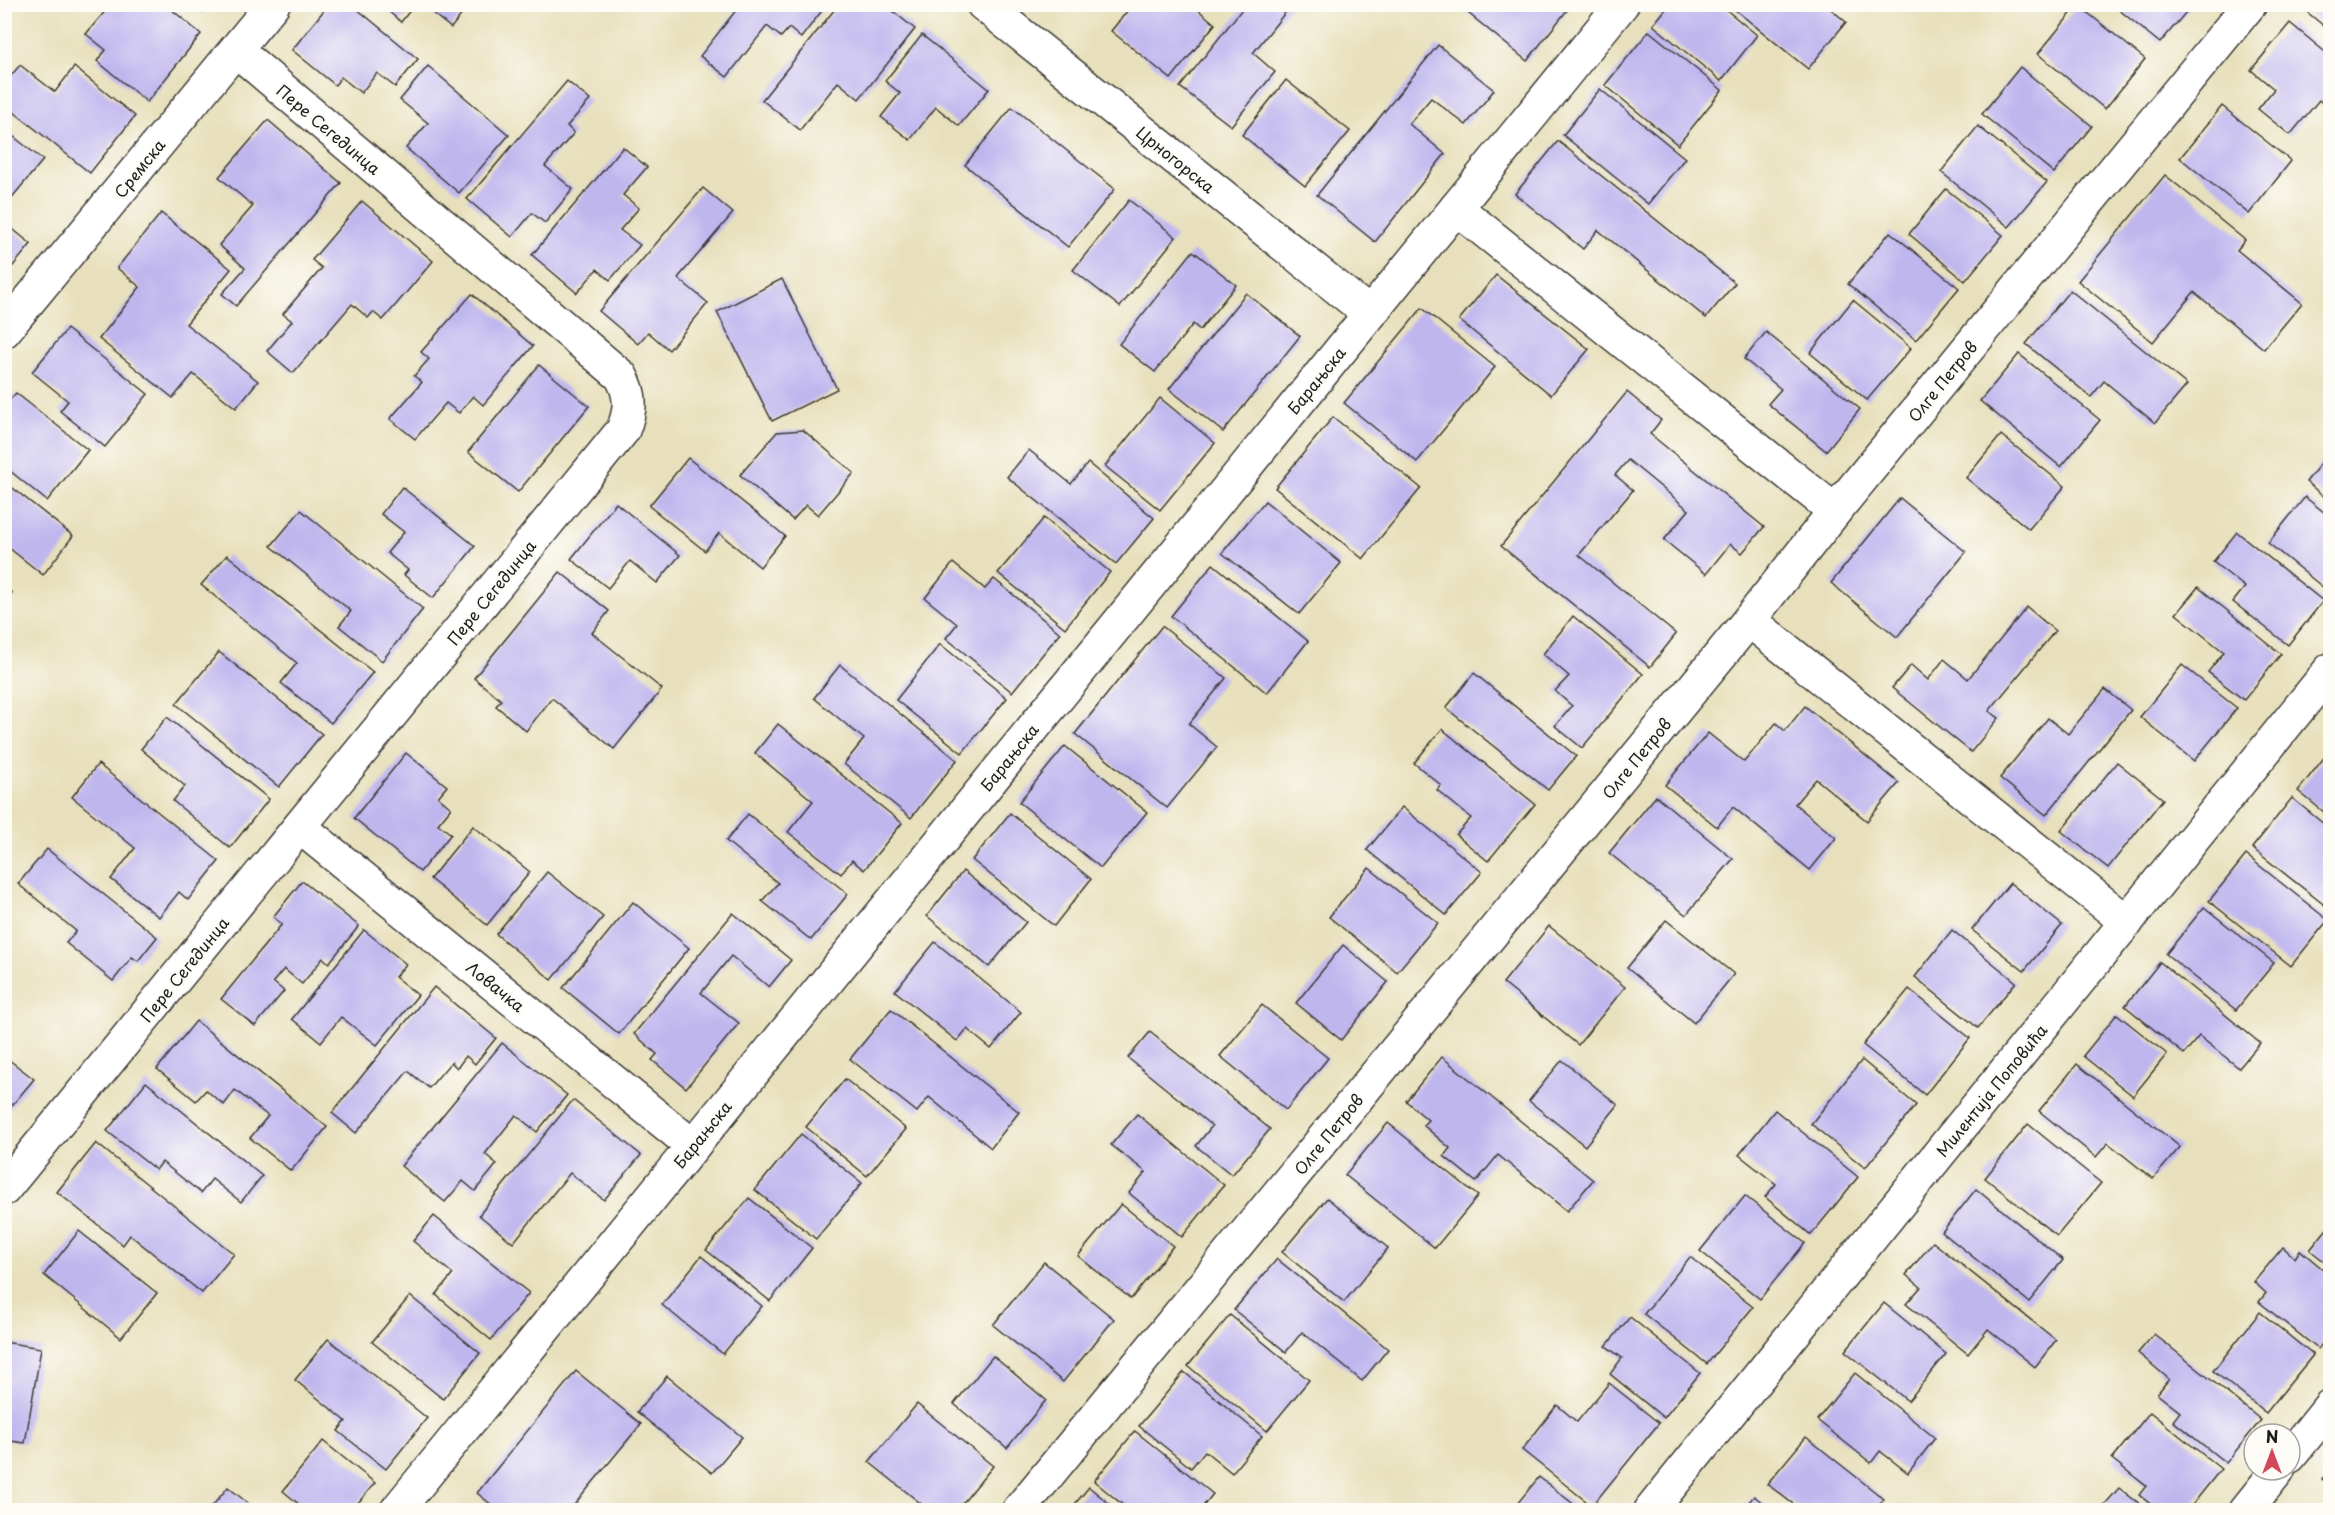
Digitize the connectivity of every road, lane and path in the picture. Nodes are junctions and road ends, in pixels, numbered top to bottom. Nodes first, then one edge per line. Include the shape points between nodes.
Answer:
1 (273, 4) edge
2 (983, 4) edge
3 (1622, 4) edge
4 (2250, 4) edge
5 (236, 50) junction
6 (1455, 208) junction
7 (1370, 314) junction
8 (4, 331) edge
9 (1835, 511) junction
10 (1749, 620) junction
11 (2331, 670) edge
12 (300, 827) junction
13 (2127, 922) junction
14 (693, 1146) junction
15 (4, 1189) edge
16 (2331, 1406) edge
17 (2302, 1441) edge
18 (2268, 1482) edge
19 (397, 1510) edge
20 (1019, 1510) edge
21 (1651, 1510) edge
22 (2246, 1510) edge

1 - 5 street, Сремска
2 - 7 street, Црногорска
3 - 6 street, Барањска
4 - 9 street, Олге Петров
5 - 8 street, Сремска
5 - 12 street, Пере Сегединца via 621,376 630,400 622,430
6 - 7 street, Барањска
6 - 9 street
7 - 14 street, Барањска
9 - 10 street, Олге Петров
10 - 13 street
10 - 20 street, Олге Петров
11 - 13 street, Милентија Поповића
12 - 14 street, Ловачка
12 - 15 street, Пере Сегединца
13 - 21 street, Милентија Поповића
14 - 19 street, Барањска
16 - 17 street
18 - 22 street

